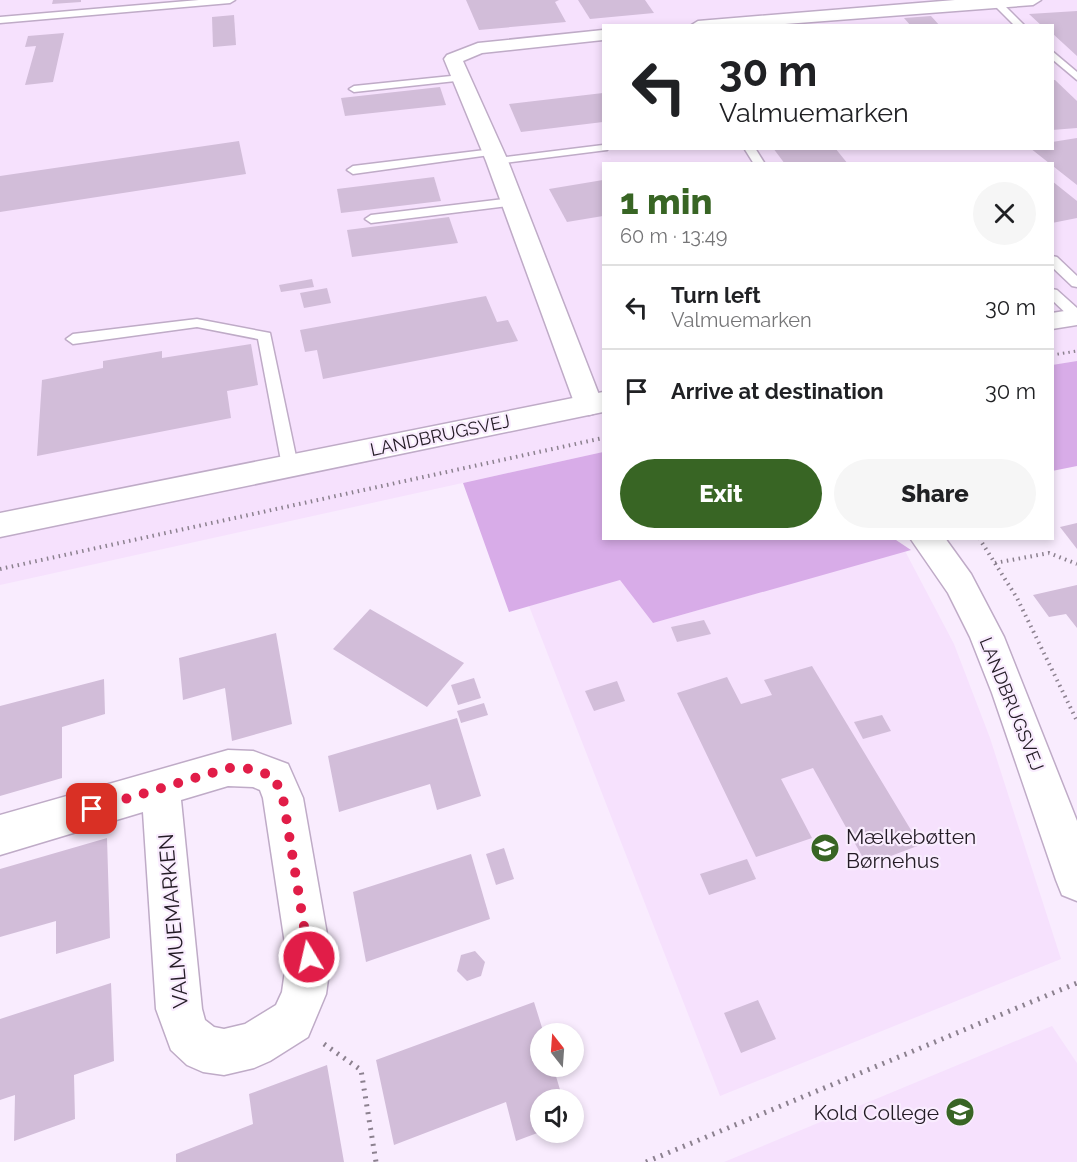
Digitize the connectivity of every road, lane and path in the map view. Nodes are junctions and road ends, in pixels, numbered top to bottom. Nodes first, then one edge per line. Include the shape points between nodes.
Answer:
1 (230, 0) edge
2 (1033, 0) edge
3 (996, 2) junction
4 (0, 20) edge
5 (720, 24) edge
6 (1019, 24) edge
7 (602, 35) edge
8 (1054, 56) edge
9 (1077, 77) edge
10 (461, 78) junction
11 (354, 89) dead end
12 (602, 148) edge
13 (495, 156) junction
14 (353, 170) dead end
15 (513, 202) junction
16 (370, 219) dead end
17 (1054, 263) edge
18 (1077, 283) edge
19 (1054, 295) edge
20 (1077, 317) edge
21 (1054, 321) edge
22 (73, 339) dead end
23 (1077, 351) edge
24 (1054, 355) edge
25 (596, 403) edge
26 (602, 438) edge
27 (290, 466) junction
28 (0, 525) edge
29 (928, 540) edge
30 (981, 540) edge
31 (995, 563) junction
32 (1077, 564) edge
33 (0, 568) edge
34 (1077, 721) edge
35 (161, 789) junction
36 (0, 835) edge
37 (1074, 862) edge
38 (1077, 983) edge
39 (292, 1022) junction
40 (376, 1162) edge
41 (646, 1162) edge

1 - 4 lane
2 - 3 street
3 - 5 street
3 - 6 lane
7 - 10 street via 478,48 453,59
8 - 9 lane
10 - 11 lane
10 - 13 street, LANDBRUGSVEJ
12 - 13 lane
13 - 14 lane
13 - 15 street, LANDBRUGSVEJ
15 - 16 lane
15 - 25 street, LANDBRUGSVEJ
17 - 18 lane
19 - 20 lane
20 - 21 street
22 - 27 lane via 197,323 266,336
23 - 24 path
25 - 27 street, LANDBRUGSVEJ
26 - 33 path
27 - 28 street, LANDBRUGSVEJ
29 - 37 street, LANDBRUGSVEJ via 956,581 997,657
30 - 31 path
31 - 32 path via 1049,553
31 - 34 path via 1017,598
35 - 36 street
35 - 39 street, VALMUEMARKEN via 179,1010 187,1034 203,1049 224,1052 254,1045
35 - 39 street via 228,768 253,769 274,777 283,798 309,957 304,994
38 - 41 path
39 - 40 path via 361,1070

